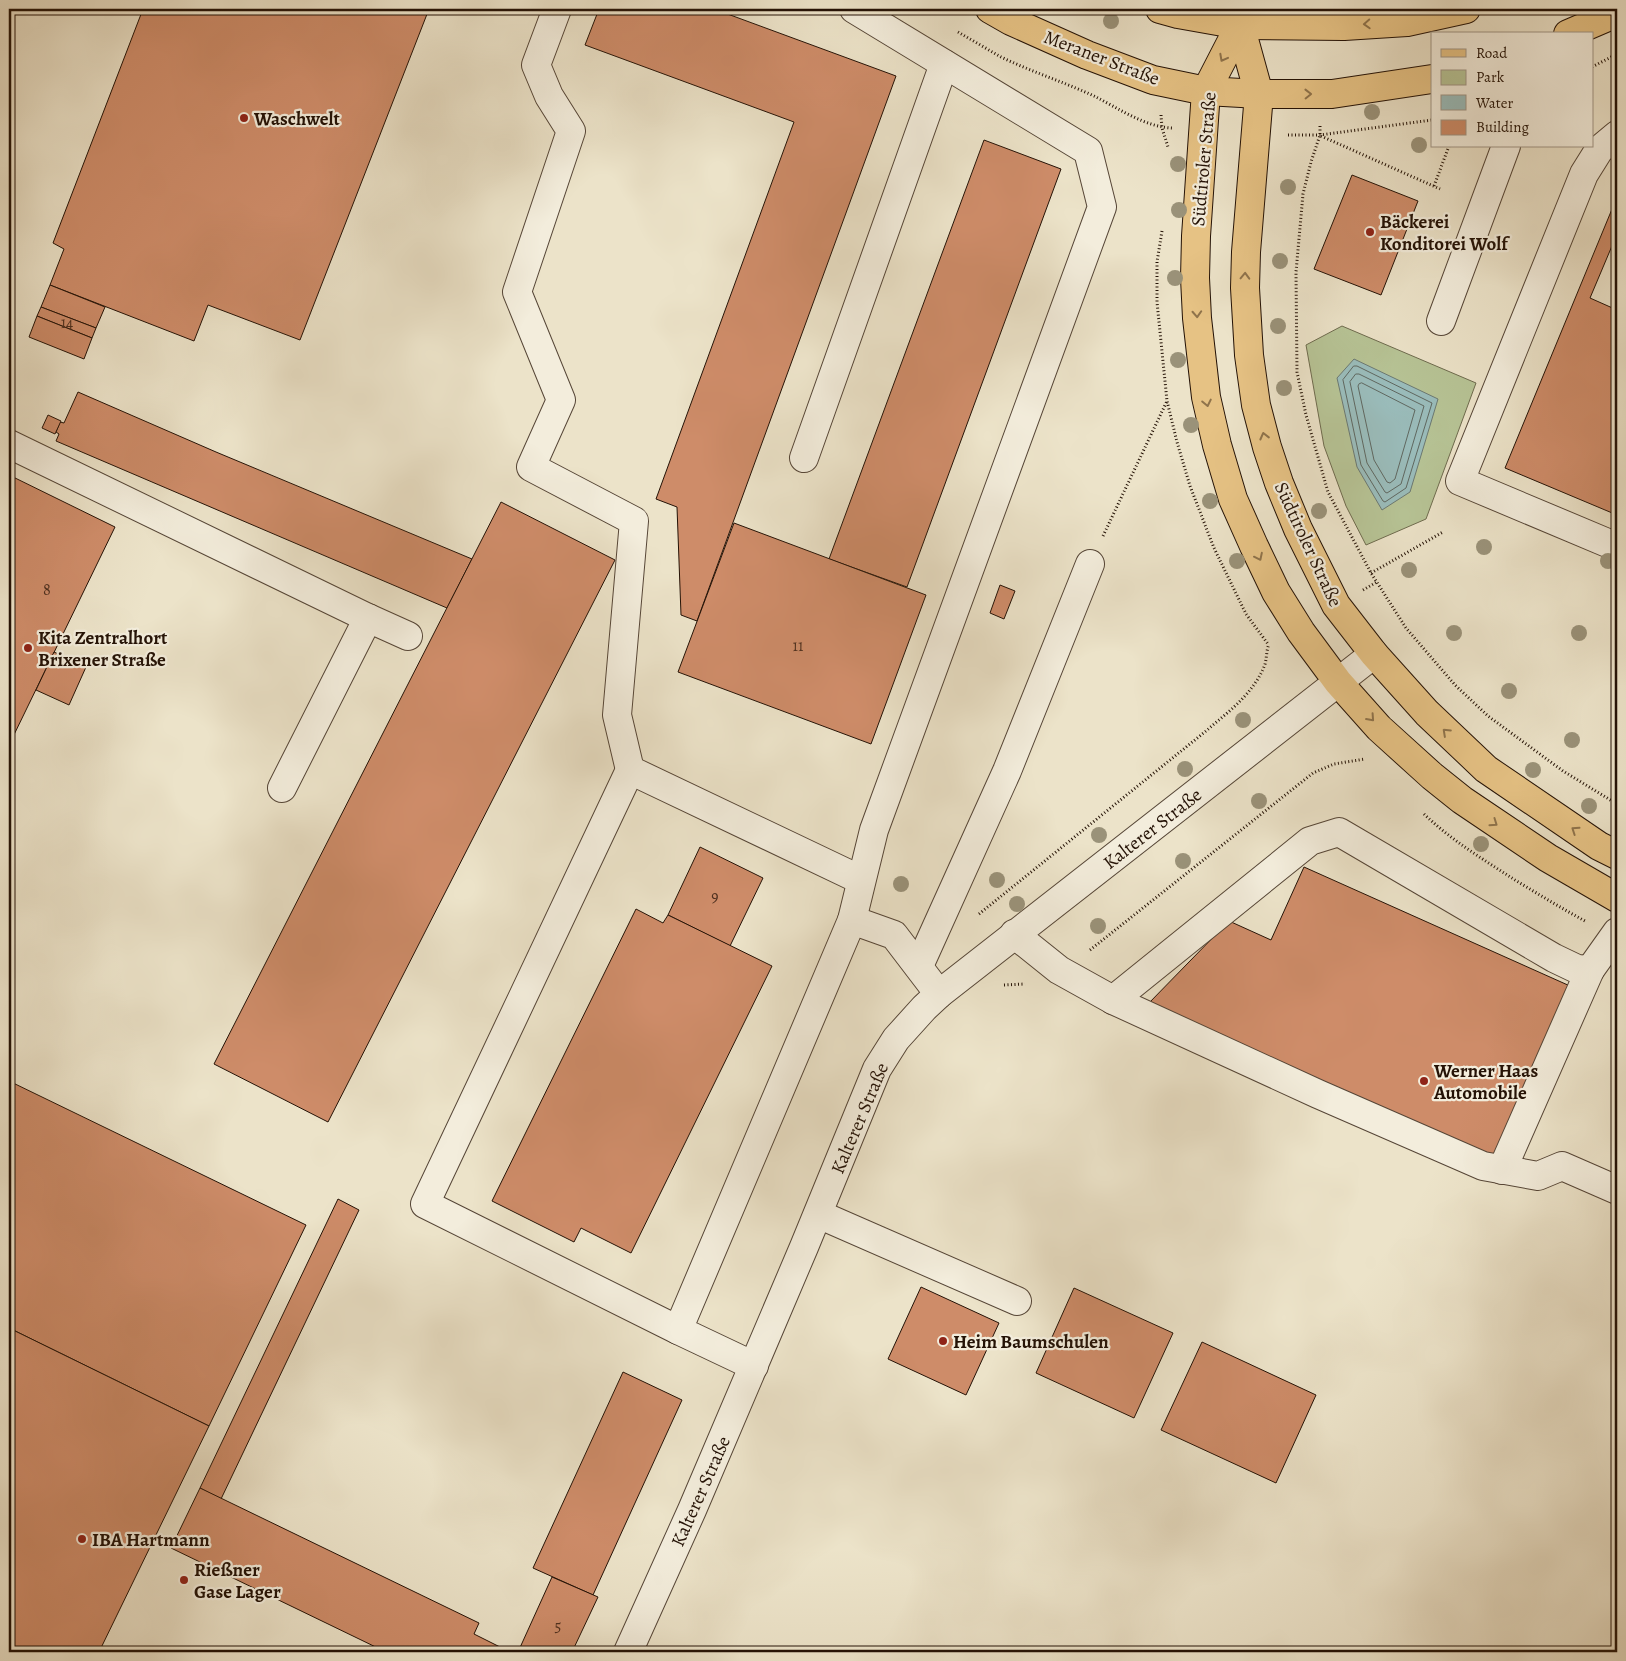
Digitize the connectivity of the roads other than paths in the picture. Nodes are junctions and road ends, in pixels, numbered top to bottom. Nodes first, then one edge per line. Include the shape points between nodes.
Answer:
1 (557, 9) edge
2 (854, 9) edge
3 (1160, 9) edge
4 (1466, 9) edge
5 (1006, 13) edge
6 (1617, 14) edge
7 (1240, 25) junction
8 (1573, 32) edge
9 (944, 64) junction
10 (1431, 79) edge
11 (1206, 90) junction
12 (1259, 94) junction
13 (1617, 135) edge
14 (1505, 148) edge
15 (1441, 321) dead end
16 (9, 444) edge
17 (804, 458) dead end
18 (1617, 547) edge
19 (1090, 564) road end
20 (368, 618) junction
21 (408, 636) dead end
22 (1374, 654) junction
23 (1338, 682) junction
24 (630, 770) junction
25 (282, 788) dead end
26 (1617, 855) edge
27 (862, 880) junction
28 (1617, 898) edge
29 (852, 920) junction
30 (1617, 932) edge
31 (1014, 934) junction
32 (919, 966) junction
33 (1590, 970) junction
34 (940, 994) junction
35 (1113, 1000) junction
36 (1502, 1170) junction
37 (1617, 1190) edge
38 (818, 1214) junction
39 (1017, 1301) dead end
40 (678, 1330) junction
41 (754, 1366) junction
42 (628, 1652) edge

1 - 24 street via 536,65 571,131 517,292 561,400 531,467 634,521 617,715
2 - 9 street
3 - 7 main road
4 -> 7 main road via 1407,22 1344,26
5 - 11 main road, Meraner Straße via 1087,55 1153,80
6 - 8 main road
7 -> 11 main road, Südtiroler Straße
7 - 12 main road, Südtiroler Straße
9 - 17 street
9 - 27 street via 1088,151 1102,207 874,830
12 -> 10 main road, Meraner Straße via 1332,94
11 - 12 main road, Meraner Straße
11 -> 23 main road, Südtiroler Straße via 1195,278 1206,397 1234,499 1254,546 1298,628
22 -> 12 main road, Südtiroler Straße via 1336,605 1306,546 1278,483 1256,405 1245,288
13 - 18 street via 1599,150 1584,174 1460,481
14 - 15 street
16 - 20 street
19 - 32 street via 1007,771
20 - 21 street
20 - 25 street
22 - 23 street, Kalterer Straße
26 -> 22 main road, Südtiroler Straße via 1486,769 1427,713
23 -> 28 main road, Südtiroler Straße via 1380,728 1462,800 1508,833
23 - 31 street, Kalterer Straße
24 - 27 street
24 - 40 street via 424,1204
27 - 29 street
29 - 32 street via 894,935
29 - 40 street
30 - 33 street
31 - 34 street, Kalterer Straße
31 - 35 street via 1059,970
32 - 34 street
33 - 35 street via 1577,970 1554,958 1339,832 1310,840
33 - 36 street
34 - 38 street, Kalterer Straße via 896,1039 877,1069
35 - 36 street via 1318,1094 1483,1166
36 - 37 street via 1538,1176 1562,1166
38 - 39 street
38 - 41 street, Kalterer Straße
40 - 41 street
41 - 42 street, Kalterer Straße

